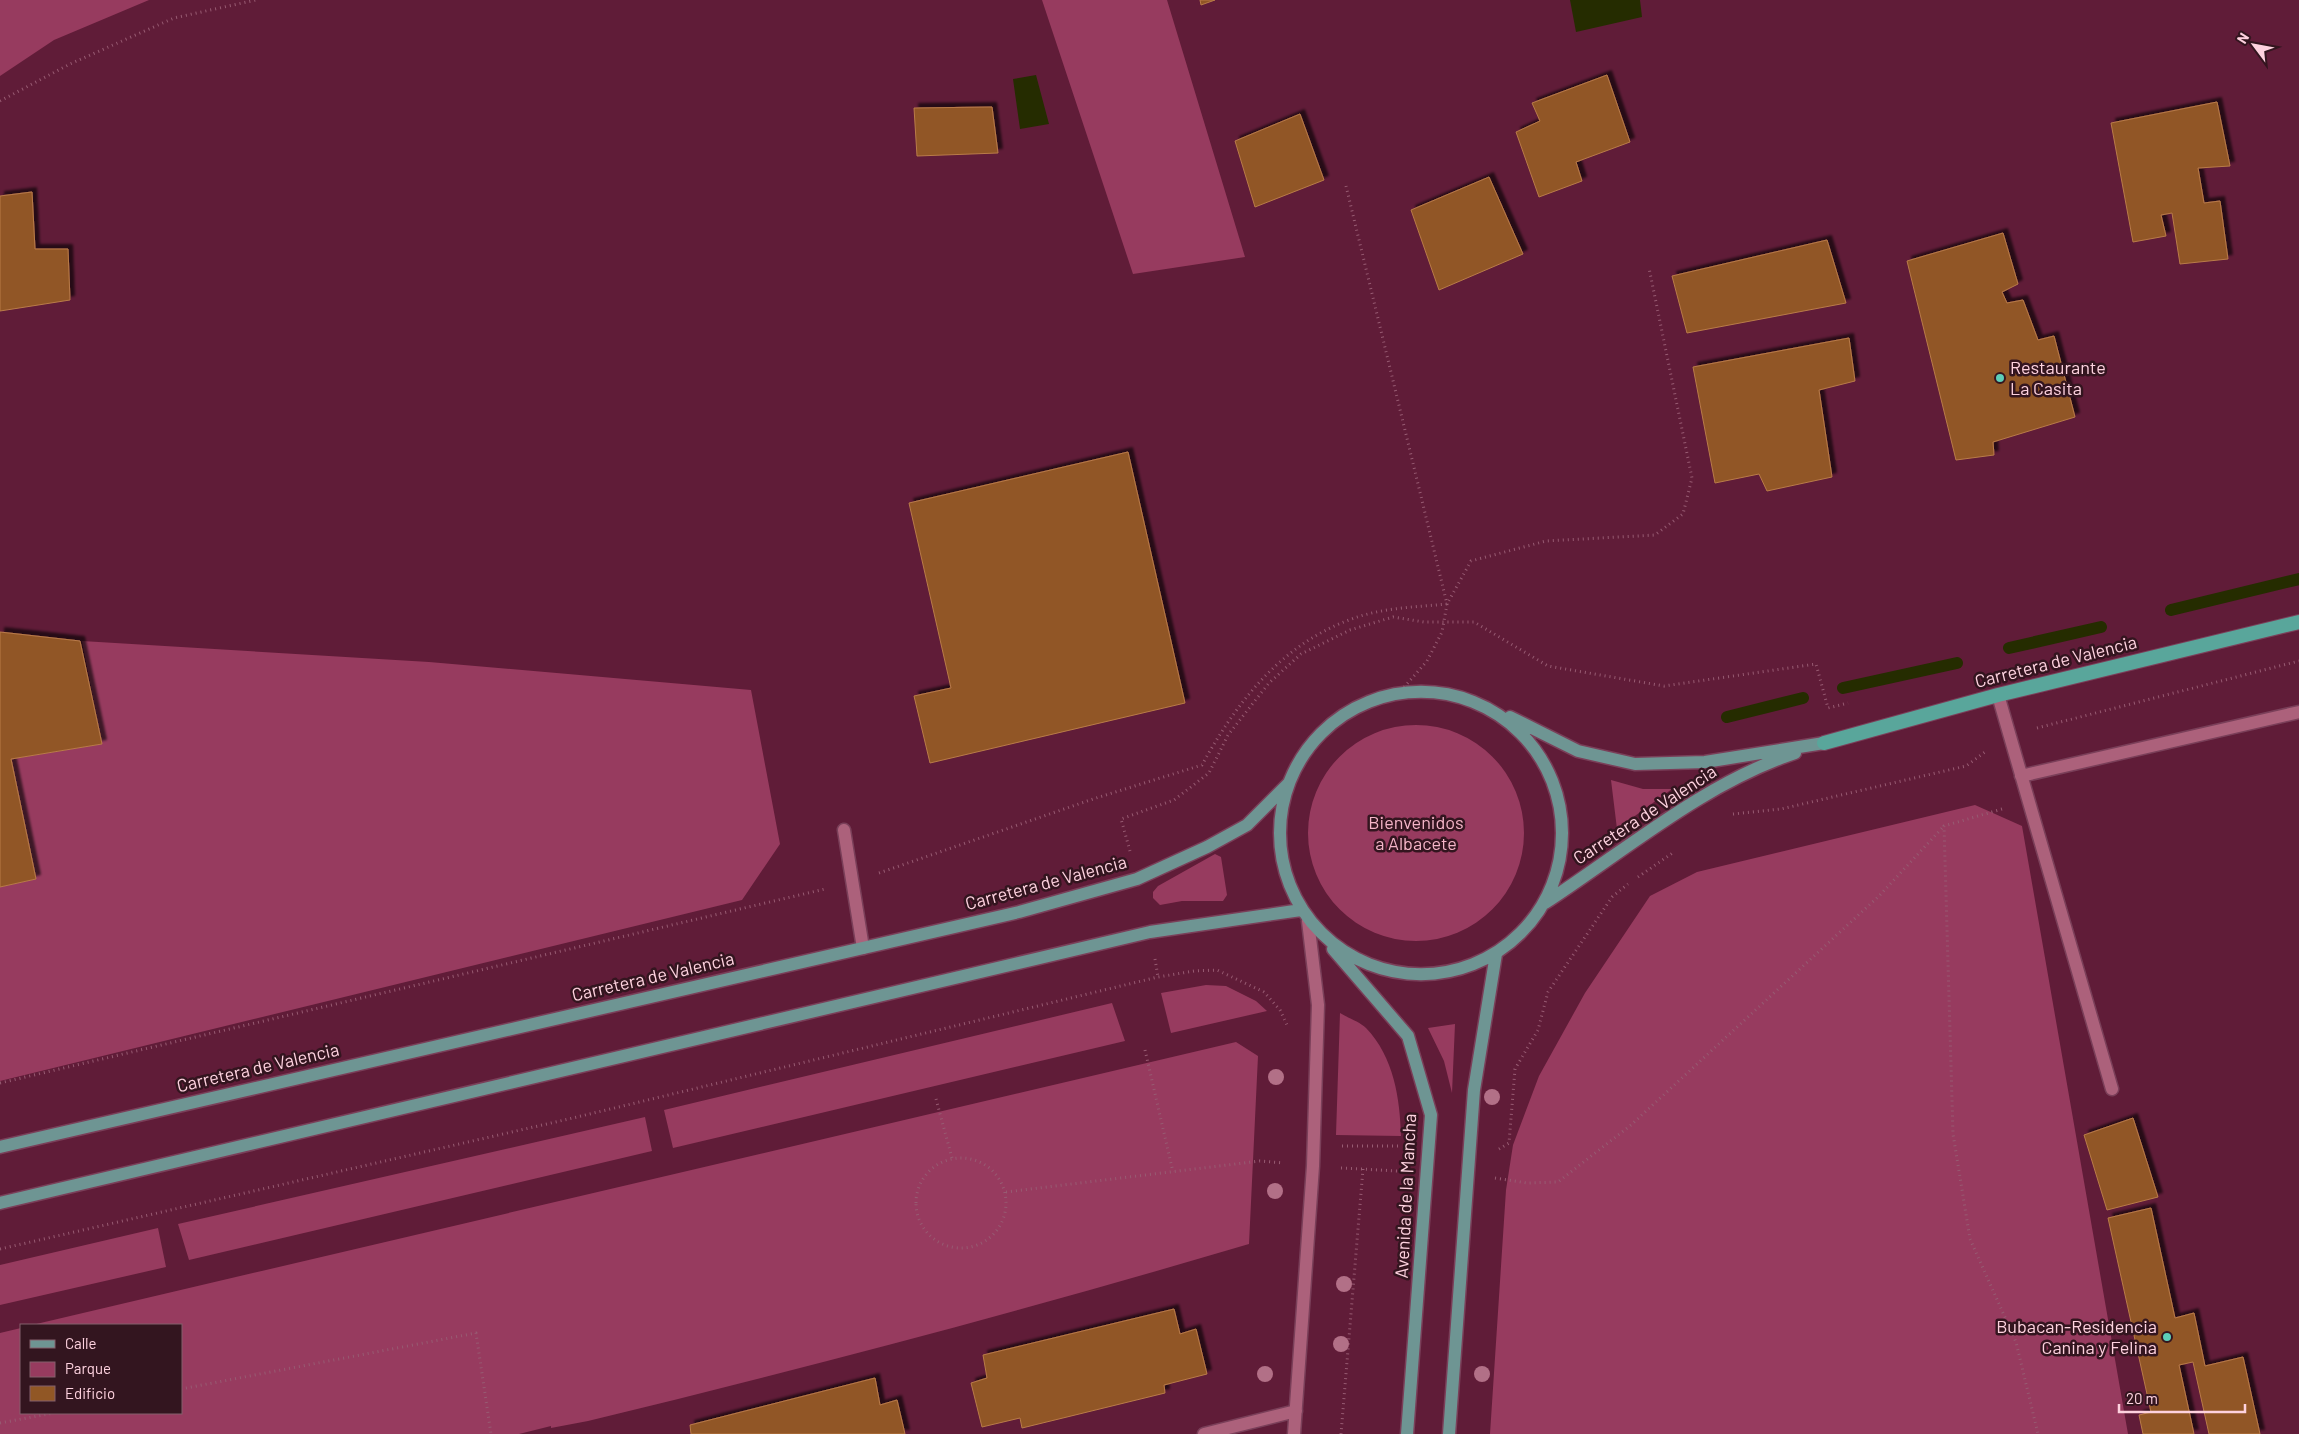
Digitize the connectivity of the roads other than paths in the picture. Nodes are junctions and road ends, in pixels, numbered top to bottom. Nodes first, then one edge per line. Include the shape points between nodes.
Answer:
1 (2299, 622) edge
2 (1998, 695) junction
3 (1475, 701) junction
4 (2299, 712) edge
5 (1824, 743) junction
6 (2021, 776) junction
7 (1288, 784) junction
8 (844, 830) dead end
9 (1545, 903) junction
10 (1305, 915) junction
11 (1321, 935) junction
12 (863, 948) junction
13 (1496, 954) junction
14 (2112, 1089) dead end
15 (0, 1147) edge
16 (0, 1203) edge
17 (1296, 1411) junction
18 (1204, 1434) edge
19 (1294, 1434) edge
20 (1406, 1434) edge
21 (1449, 1434) edge

1 - 2 highway, Carretera de Valencia
2 - 5 highway, Carretera de Valencia
2 - 6 street
3 - 5 main road, Carretera de Valencia via 1578,750 1635,764 1705,762
3 - 7 main road via 1438,692 1399,693 1364,704 1332,723 1306,750
3 - 9 main road via 1516,727 1546,764 1561,810 1561,857
4 - 6 street
5 - 9 main road, Carretera de Valencia via 1760,765 1662,822
6 - 14 street
7 - 10 main road via 1279,827 1284,870
7 - 12 main road, Carretera de Valencia via 1247,825 1137,879 1019,912
8 - 12 street
9 - 13 main road via 1524,932
10 - 11 main road
10 - 16 main road via 1150,932
10 - 17 street via 1318,1005 1313,1166
11 - 13 main road via 1360,962 1405,975 1452,972
11 - 20 main road, Avenida de la Mancha via 1408,1036 1431,1116
12 - 15 main road, Carretera de Valencia
13 - 21 main road via 1474,1090
17 - 18 street
17 - 19 street

